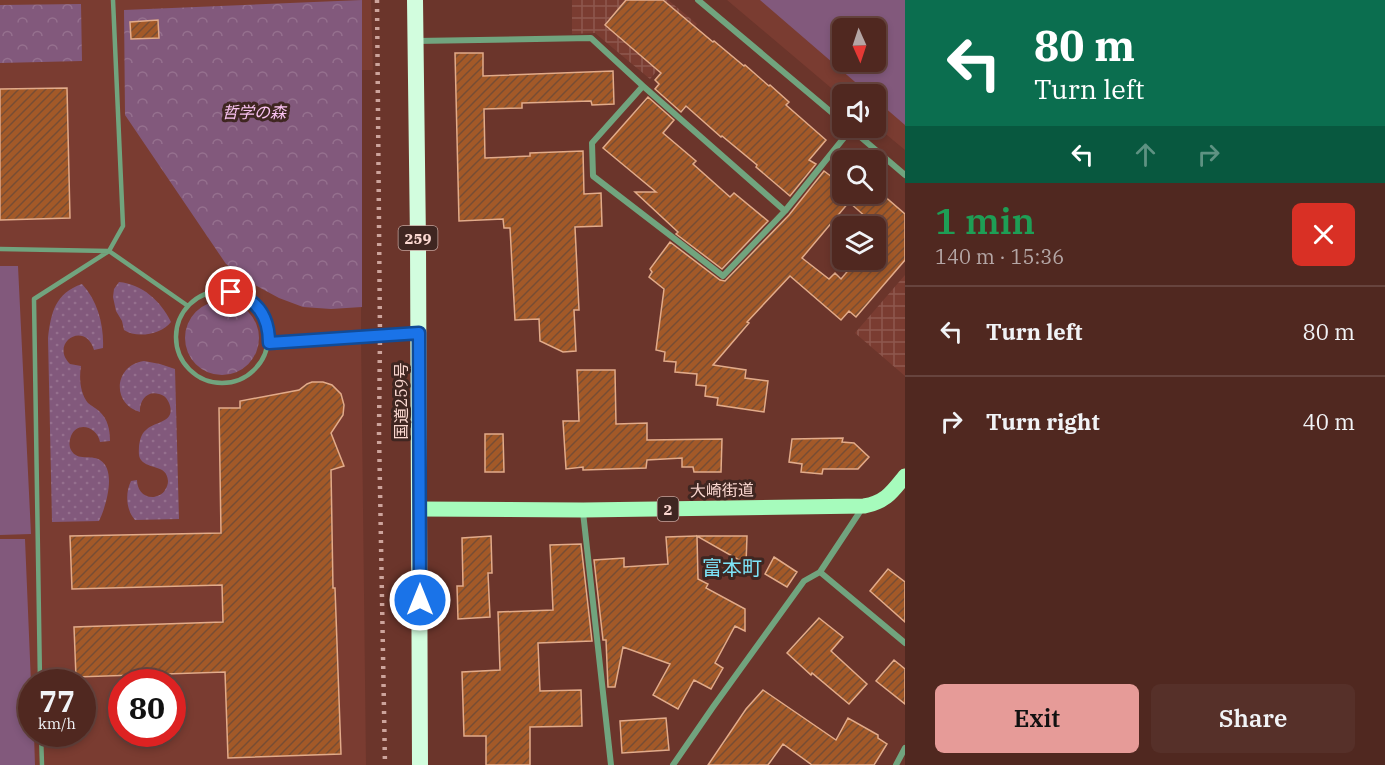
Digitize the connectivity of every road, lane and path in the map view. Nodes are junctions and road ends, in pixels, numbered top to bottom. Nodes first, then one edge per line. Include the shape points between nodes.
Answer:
1 (113, 0) edge
2 (415, 0) edge
3 (698, 0) edge
4 (416, 41) junction
5 (643, 86) junction
6 (832, 113) edge
7 (842, 138) edge
8 (862, 138) edge
9 (905, 175) edge
10 (784, 211) junction
11 (0, 249) edge
12 (109, 250) junction
13 (188, 306) junction
14 (419, 333) junction
15 (269, 343) junction
16 (905, 476) edge
17 (864, 506) junction
18 (419, 509) junction
19 (583, 510) junction
20 (820, 572) junction
21 (905, 643) edge
22 (40, 669) edge
23 (41, 747) edge
24 (905, 748) edge
25 (42, 765) edge
26 (420, 765) edge
27 (611, 765) edge
28 (673, 765) edge
29 (896, 765) edge

1 - 12 lane via 123,226
2 - 4 highway, 国道259号 / 259
3 - 6 street
4 - 5 street via 591,38
4 - 14 highway, 国道259号 / 259
5 - 10 street
5 - 10 street via 592,142 593,176 723,276
7 - 10 street
8 - 9 street
11 - 12 lane
12 - 13 lane
12 - 22 lane via 34,299
13 - 15 lane via 211,292 239,294 254,303 262,314
13 - 15 lane via 178,323 176,342 182,360 202,379 228,383 248,376 262,362
14 - 15 lane
14 - 18 highway, 国道259号 / 259
16 - 17 main road, 大崎街道 / 2 via 888,497
17 - 19 main road, 大崎街道 / 2
17 - 20 street
18 - 19 main road, 大崎街道 / 2
18 - 26 highway, 国道259号 / 259
19 - 27 street
20 - 21 street
20 - 28 street via 804,581
23 - 25 lane
24 - 29 street

